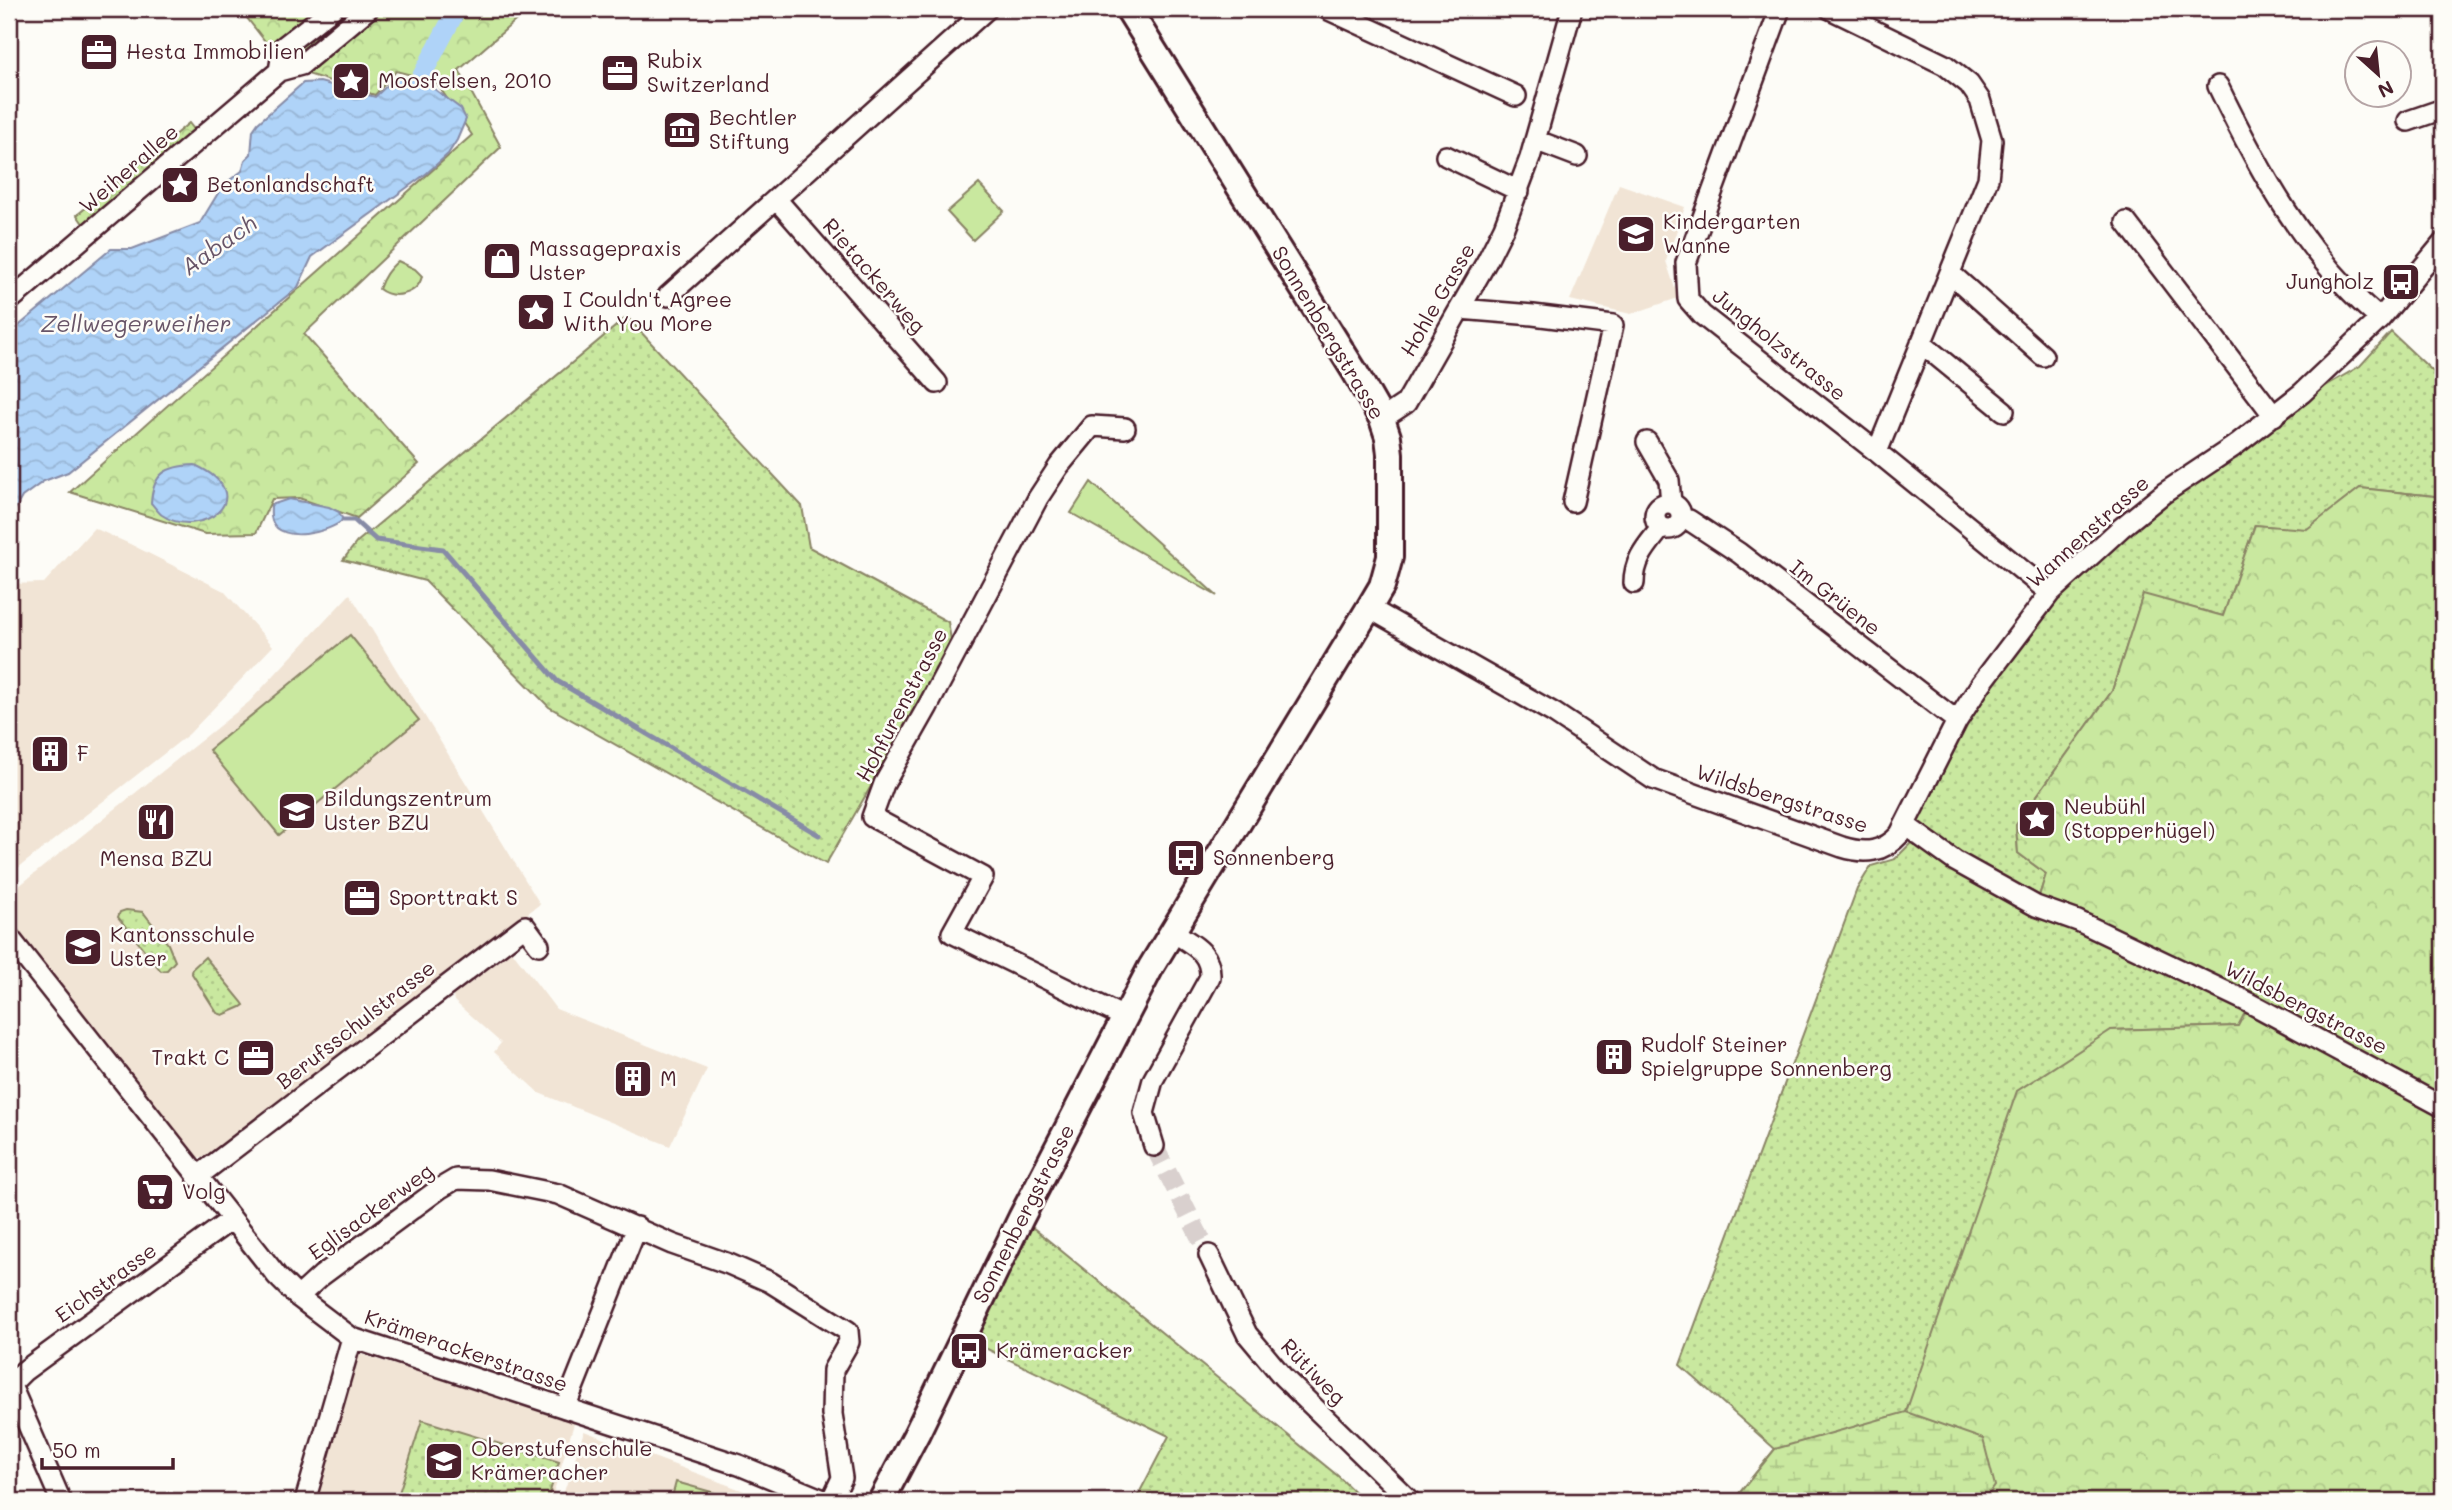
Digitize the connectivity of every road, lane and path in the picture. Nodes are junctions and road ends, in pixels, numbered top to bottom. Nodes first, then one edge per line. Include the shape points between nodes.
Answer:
1 (332, 9) edge
2 (368, 9) edge
3 (987, 9) edge
4 (1128, 9) edge
5 (1327, 9) edge
6 (1572, 9) edge
7 (1780, 9) edge
8 (1830, 9) edge
9 (279, 71) junction
10 (2218, 86) dead end
11 (1516, 96) dead end
12 (2443, 109) edge
13 (2408, 121) dead end
14 (1535, 140) junction
15 (1446, 156) dead end
16 (1577, 156) dead end
17 (1518, 191) junction
18 (776, 199) junction
19 (2126, 222) dead end
20 (2443, 243) edge
21 (1950, 273) junction
22 (668, 296) dead end
23 (9, 301) edge
24 (1460, 309) junction
25 (2380, 320) junction
26 (1921, 343) junction
27 (2043, 356) dead end
28 (937, 383) dead end
29 (2004, 411) dead end
30 (2274, 416) junction
31 (1382, 419) junction
32 (1125, 428) dead end
33 (1647, 442) dead end
34 (1877, 452) junction
35 (1573, 502) dead end
36 (1676, 511) junction
37 (1634, 583) dead end
38 (2050, 593) junction
39 (1369, 608) junction
40 (1957, 721) junction
41 (1905, 825) junction
42 (1172, 931) junction
43 (9, 937) edge
44 (539, 945) dead end
45 (1124, 1017) junction
46 (2443, 1107) edge
47 (1154, 1146) tunnel mouth
48 (197, 1177) junction
49 (232, 1219) junction
50 (637, 1227) junction
51 (1209, 1255) tunnel mouth
52 (298, 1297) junction
53 (352, 1338) junction
54 (9, 1384) edge
55 (565, 1408) junction
56 (61, 1501) edge
57 (305, 1501) edge
58 (826, 1501) edge
59 (831, 1501) edge
60 (881, 1501) edge
61 (1410, 1501) edge

1 - 9 street, Weiherallee via 283,47
2 - 9 street, Weiherallee via 301,65
3 - 18 street
4 - 31 street, Sonnenbergstrasse
5 - 11 street
6 - 14 street, Hohle Gasse
7 - 34 street, Jungholzstrasse via 1686,263 1688,299 1702,315
8 - 21 street via 1945,65 1969,84 1980,100 1992,140 1988,179
9 - 23 street, Weiherallee
10 - 25 street via 2252,157 2299,230
12 - 13 street
14 - 16 street
14 - 17 street, Hohle Gasse
15 - 17 street
17 - 24 street, Hohle Gasse
18 - 22 street
18 - 28 street, Rietackerweg
19 - 30 street
20 - 25 street, Wannenstrasse
21 - 26 street
21 - 27 street
24 - 31 street, Hohle Gasse via 1406,403
24 - 35 street via 1613,325
25 - 30 street, Wannenstrasse
26 - 29 street
26 - 34 street
30 - 38 street, Wannenstrasse via 2164,493
31 - 39 street, Sonnenbergstrasse via 1390,454 1390,557 1382,586
32 - 45 street, Hohfurenstrasse via 1092,426 1038,498 884,784 872,817 983,877 952,933
33 - 36 street via 1669,480
34 - 38 street, Jungholzstrasse
36 - 37 street via 1676,527 1661,528 1638,558
36 - 40 street, Im Grüene via 1739,553
38 - 40 street, Wannenstrasse
39 - 41 street, Wildsbergstrasse via 1554,713 1653,779 1856,851 1871,852 1890,845
39 - 42 street, Sonnenbergstrasse
40 - 41 street, Wannenstrasse
41 - 46 street, Wildsbergstrasse via 1955,861 2036,906 2078,921 2250,1003
42 - 45 street, Sonnenbergstrasse
42 - 47 street via 1207,956 1211,966 1210,977 1153,1080 1144,1113
43 - 48 street, Krämerackerstrasse
44 - 48 street, Berufsschulstrasse via 525,926
45 - 60 street, Sonnenbergstrasse
48 - 49 street, Krämerackerstrasse
49 - 52 street, Krämerackerstrasse
49 - 54 street, Eichstrasse
50 - 52 street, Eglisackerweg via 558,1194 489,1180 456,1179
50 - 55 street
50 - 59 street, Eglisackerweg via 769,1282 848,1331 849,1342 833,1370 832,1414 842,1478
51 - 61 street, Rütiweg via 1247,1334 1283,1377
52 - 53 street, Krämerackerstrasse
53 - 55 street, Krämerackerstrasse
53 - 57 street
54 - 56 street
55 - 58 street, Krämerackerstrasse via 739,1465

